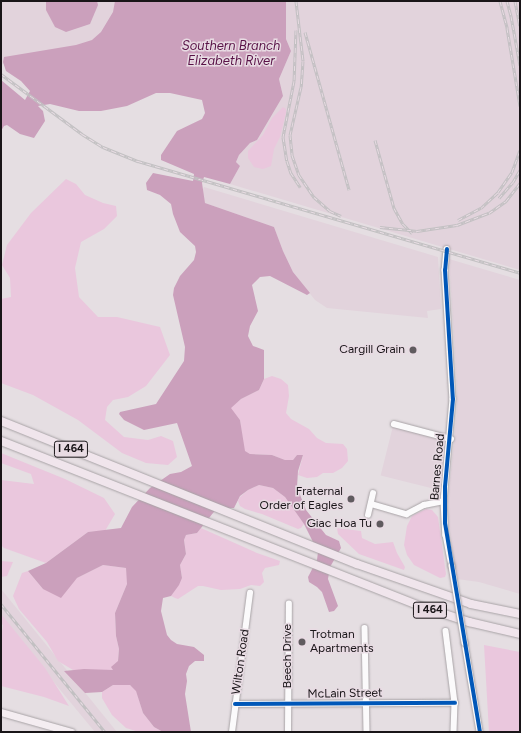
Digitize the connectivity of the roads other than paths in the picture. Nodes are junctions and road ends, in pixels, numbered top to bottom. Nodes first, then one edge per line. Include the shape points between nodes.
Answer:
1 (447, 249) dead end
2 (1, 421) edge
3 (394, 424) dead end
4 (451, 439) junction
5 (1, 441) edge
6 (373, 494) dead end
7 (444, 502) junction
8 (371, 504) junction
9 (368, 515) dead end
10 (250, 593) dead end
11 (289, 604) dead end
12 (520, 614) edge
13 (365, 628) dead end
14 (446, 631) dead end
15 (520, 634) edge
16 (366, 703) junction
17 (455, 703) junction
18 (235, 704) junction
19 (288, 705) junction
20 (1, 707) edge
21 (1, 712) edge
22 (29, 719) junction
23 (71, 732) edge
24 (232, 732) edge
25 (288, 732) edge
26 (367, 732) edge
27 (454, 732) edge
28 (480, 732) edge

1 - 4 street, Barnes Road via 445,270 453,399
2 - 12 highway, I 464 via 357,564 471,604
3 - 4 street
4 - 7 street, Barnes Road
5 - 15 highway, I 464 via 439,613
6 - 8 street
7 - 8 street via 424,505 407,514
7 - 28 street, Barnes Road, bridge via 446,535
8 - 9 street
10 - 18 street, Wilton Road
11 - 19 street, Beech Drive
13 - 16 street
14 - 17 street
16 - 17 street, McLain Street
16 - 19 street, McLain Street
16 - 26 street
17 - 27 street
18 - 19 street, McLain Street
18 - 24 street, Wilton Road
19 - 25 street, Beech Drive
20 - 22 main road
21 - 22 main road
22 - 23 main road

